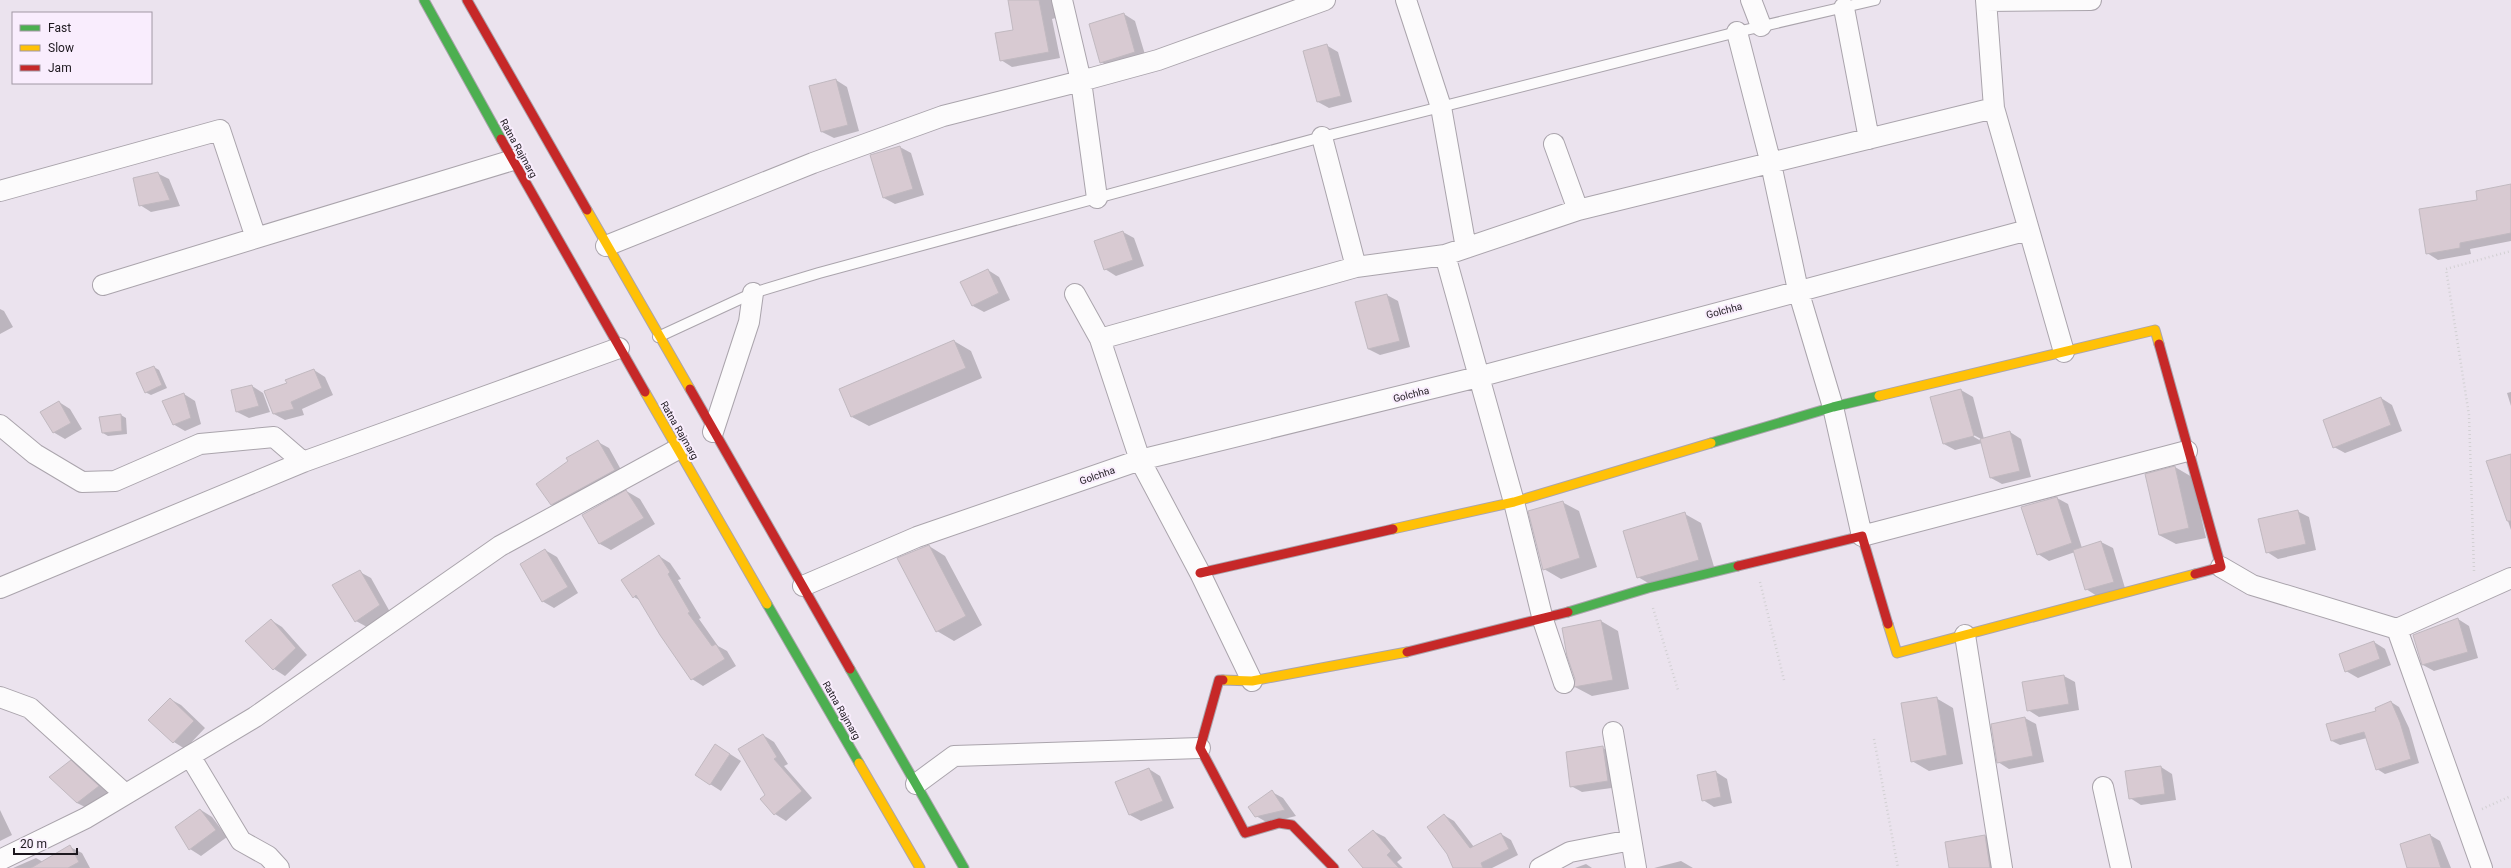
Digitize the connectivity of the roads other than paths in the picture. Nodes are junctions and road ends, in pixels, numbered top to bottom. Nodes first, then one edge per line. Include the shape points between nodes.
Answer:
1 (424, 0) edge
2 (467, 0) edge
3 (1062, 0) edge
4 (1325, 0) edge
5 (1406, 0) edge
6 (1751, 0) edge
7 (1875, 0) edge
8 (2091, 0) edge
9 (1986, 1) edge
10 (1844, 8) junction
11 (1761, 26) junction
12 (1737, 32) junction
13 (1081, 81) junction
14 (1441, 107) junction
15 (1994, 108) junction
16 (1322, 137) junction
17 (1869, 140) junction
18 (1554, 144) dead end
19 (513, 160) junction
20 (1770, 164) junction
21 (0, 191) edge
22 (1097, 198) junction
23 (1578, 210) junction
24 (2028, 230) junction
25 (256, 238) junction
26 (606, 246) junction
27 (1466, 248) junction
28 (1445, 255) junction
29 (1356, 267) junction
30 (103, 285) dead end
31 (1798, 290) junction
32 (753, 293) junction
33 (1075, 294) dead end
34 (658, 337) junction
35 (1100, 339) junction
36 (620, 348) junction
37 (2064, 352) junction
38 (1478, 377) junction
39 (1833, 407) junction
40 (0, 425) edge
41 (713, 432) junction
42 (678, 449) junction
43 (2187, 452) junction
44 (1140, 460) junction
45 (303, 462) junction
46 (1514, 502) junction
47 (1862, 536) junction
48 (2221, 567) junction
49 (1200, 573) junction
50 (2511, 578) edge
51 (803, 586) junction
52 (0, 588) edge
53 (1543, 620) junction
54 (2397, 629) junction
55 (1965, 635) junction
56 (1252, 681) junction
57 (1564, 683) dead end
58 (0, 697) edge
59 (1613, 732) dead end
60 (1200, 748) junction
61 (190, 756) junction
62 (916, 784) junction
63 (2103, 787) dead end
64 (125, 794) junction
65 (1631, 840) junction
66 (0, 860) edge
67 (279, 868) edge
68 (920, 868) edge
69 (964, 868) edge
70 (1334, 868) edge
71 (1540, 868) edge
72 (1636, 868) edge
73 (2002, 868) edge
74 (2121, 868) edge
75 (2482, 868) edge

1 - 19 main road, Ratna Rajmarg
2 - 26 main road
3 - 13 street
4 - 13 street via 1158,60
5 - 14 street
6 - 11 street
7 - 10 lane
8 - 9 street
9 - 15 street
10 - 11 lane
10 - 17 street
11 - 12 lane
12 - 14 lane
12 - 20 street
13 - 22 street
13 - 26 street via 943,116 813,163
14 - 16 lane
14 - 27 street
15 - 17 street
15 - 24 street
16 - 22 lane
16 - 29 street
17 - 20 street
18 - 23 street
19 - 25 street
19 - 36 main road, Ratna Rajmarg
20 - 23 street
20 - 31 street
21 - 25 street via 220,130
22 - 32 lane
23 - 27 street
24 - 31 street, Golchha
24 - 37 street
25 - 30 street
26 - 34 main road
27 - 28 street
28 - 29 street
28 - 38 street
29 - 35 street
31 - 38 street, Golchha
31 - 39 street
32 - 34 lane
32 - 41 street via 749,322
33 - 35 street
34 - 41 main road
35 - 44 street
36 - 42 main road, Ratna Rajmarg
36 - 45 street
37 - 39 main road
37 - 43 main road via 2155,330
38 - 44 street, Golchha
38 - 46 street
39 - 46 main road
39 - 47 street
40 - 45 street via 35,454 82,482 115,481 200,444 274,437
41 - 51 main road
42 - 61 street via 500,546 255,717
42 - 68 main road, Ratna Rajmarg
43 - 47 street
43 - 48 main road
44 - 49 street
44 - 51 street, Golchha via 917,537
45 - 52 street
46 - 49 main road
46 - 53 street
47 - 53 main road via 1648,588
47 - 55 main road via 1897,653
48 - 54 street via 2252,585
48 - 55 main road
49 - 56 street
50 - 54 street
51 - 62 main road
53 - 56 main road via 1403,653
53 - 57 street
54 - 75 street
55 - 73 street
56 - 60 main road via 1219,680
58 - 64 street via 30,708
59 - 65 street
60 - 62 street via 954,756
60 - 70 main road via 1245,833 1279,823 1292,825
61 - 64 street
61 - 67 street via 241,841 268,856
62 - 69 main road
63 - 74 street
64 - 66 street via 86,818
65 - 71 street via 1570,852
65 - 72 street

